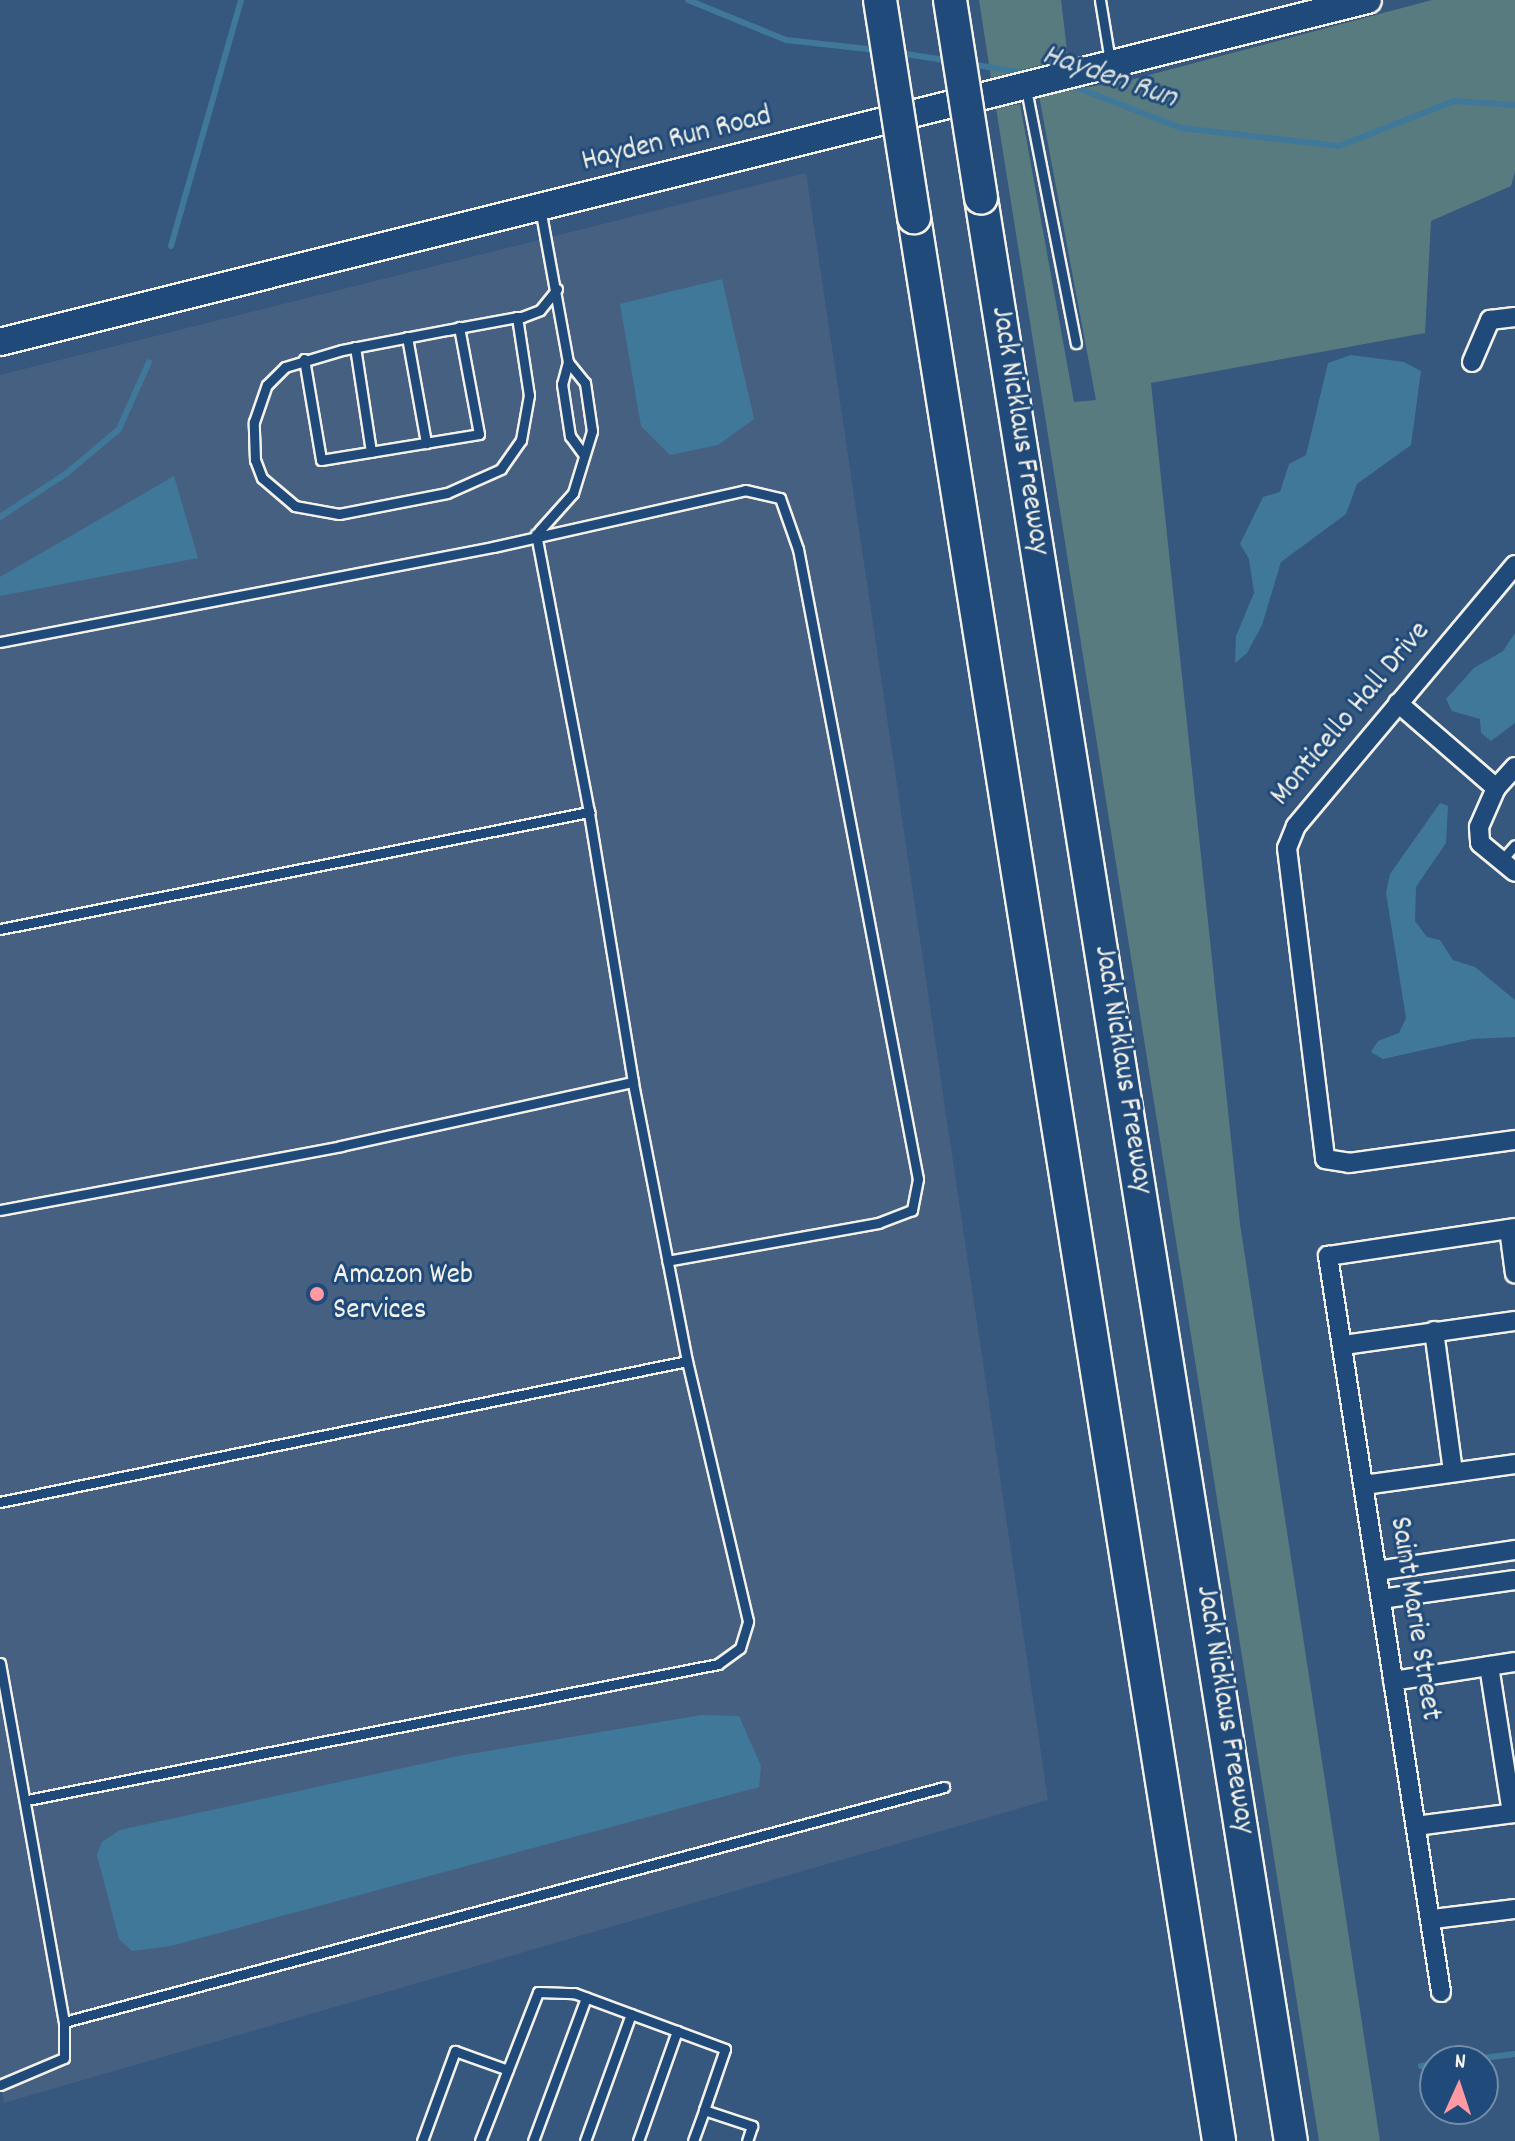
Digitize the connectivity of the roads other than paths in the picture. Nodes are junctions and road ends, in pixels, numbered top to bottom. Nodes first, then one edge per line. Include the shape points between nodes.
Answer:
1 (880, 0) edge
2 (950, 0) edge
3 (1100, 0) edge
4 (1368, 0) edge
5 (1110, 64) junction
6 (1025, 86) junction
7 (540, 208) junction
8 (557, 289) junction
9 (517, 317) junction
10 (1515, 317) edge
11 (459, 327) junction
12 (407, 337) junction
13 (0, 342) edge
14 (1076, 343) dead end
15 (355, 347) junction
16 (304, 359) junction
17 (568, 362) junction
18 (1472, 362) dead end
19 (426, 443) junction
20 (371, 452) junction
21 (584, 455) junction
22 (536, 534) junction
23 (1515, 565) edge
24 (0, 642) edge
25 (1398, 703) junction
26 (1515, 767) edge
27 (1496, 788) junction
28 (589, 812) junction
29 (1515, 845) edge
30 (1508, 867) edge
31 (0, 929) edge
32 (633, 1082) junction
33 (1515, 1140) edge
34 (0, 1210) edge
35 (1512, 1229) edge
36 (667, 1261) junction
37 (1515, 1274) edge
38 (1515, 1321) edge
39 (1434, 1331) junction
40 (1344, 1345) junction
41 (687, 1361) junction
42 (1515, 1464) edge
43 (1453, 1472) junction
44 (1364, 1485) junction
45 (0, 1502) edge
46 (1515, 1550) edge
47 (1377, 1571) junction
48 (1515, 1580) edge
49 (1381, 1599) junction
50 (1515, 1662) edge
51 (0, 1663) edge
52 (1489, 1666) junction
53 (1393, 1681) junction
54 (944, 1787) dead end
55 (27, 1800) junction
56 (1514, 1813) edge
57 (1416, 1826) junction
58 (1515, 1909) edge
59 (1433, 1919) junction
60 (1441, 1992) dead end
61 (586, 1998) junction
62 (631, 2014) junction
63 (64, 2022) junction
64 (677, 2031) junction
65 (508, 2070) junction
66 (0, 2085) edge
67 (704, 2110) junction
68 (422, 2141) edge
69 (480, 2141) edge
70 (533, 2141) edge
71 (585, 2141) edge
72 (638, 2141) edge
73 (693, 2141) edge
74 (747, 2141) edge
75 (1219, 2141) edge
76 (1291, 2141) edge

1 - 75 highway, bridge
2 - 76 highway, Jack Nicklaus Freeway, bridge
3 - 5 lane
4 - 5 main road, Hayden Run Road
5 - 6 main road, Hayden Run Road
6 - 7 main road, Hayden Run Road
6 - 14 lane
7 - 8 lane
7 - 13 main road, Hayden Run Road
8 - 9 lane via 540,310
8 - 17 lane
9 - 11 lane
9 - 16 lane via 529,377 521,440 501,469 447,493 339,514 314,513 274,491 255,460 254,422 267,385 285,367
10 - 18 street via 1490,320
11 - 12 lane
11 - 19 lane via 479,434
12 - 15 lane
12 - 19 lane
15 - 16 lane
15 - 20 lane
16 - 20 lane via 321,460
17 - 21 lane via 562,384 570,436
17 - 21 lane via 585,383 592,431
19 - 20 lane
21 - 22 lane via 573,493
22 - 24 lane via 493,547
22 - 28 lane
22 - 36 lane via 745,490 780,498 798,549 918,1179 912,1210 878,1223
23 - 25 street, Monticello Hall Drive
25 - 27 street
25 - 33 street, Monticello Hall Drive via 1296,826 1287,848 1325,1159 1349,1163
26 - 27 street
27 - 30 street via 1483,810 1480,843
28 - 31 lane
28 - 32 lane
29 - 30 lane
32 - 34 lane via 341,1146
32 - 36 lane
35 - 37 street
35 - 40 street, Saint Marie Street via 1328,1256
36 - 41 lane
38 - 39 street
39 - 40 street
39 - 43 street
40 - 44 street, Saint Marie Street
41 - 45 lane
41 - 55 lane via 748,1621 740,1648 718,1664
42 - 43 street
43 - 44 street
44 - 47 street, Saint Marie Street
46 - 47 street
47 - 49 street, Saint Marie Street
48 - 49 street
49 - 53 street, Saint Marie Street
50 - 52 street
51 - 55 lane
52 - 53 street
52 - 56 street
53 - 57 street, Saint Marie Street
54 - 63 lane
55 - 63 lane
56 - 57 street
57 - 59 street, Saint Marie Street
58 - 59 street
59 - 60 street, Saint Marie Street
61 - 62 lane
61 - 65 lane via 538,1992
61 - 70 lane
62 - 64 lane
62 - 71 lane
63 - 66 lane via 64,2058
64 - 67 lane via 725,2049
64 - 72 lane
65 - 68 lane via 455,2051
65 - 69 lane
67 - 73 lane
67 - 74 lane via 752,2126

